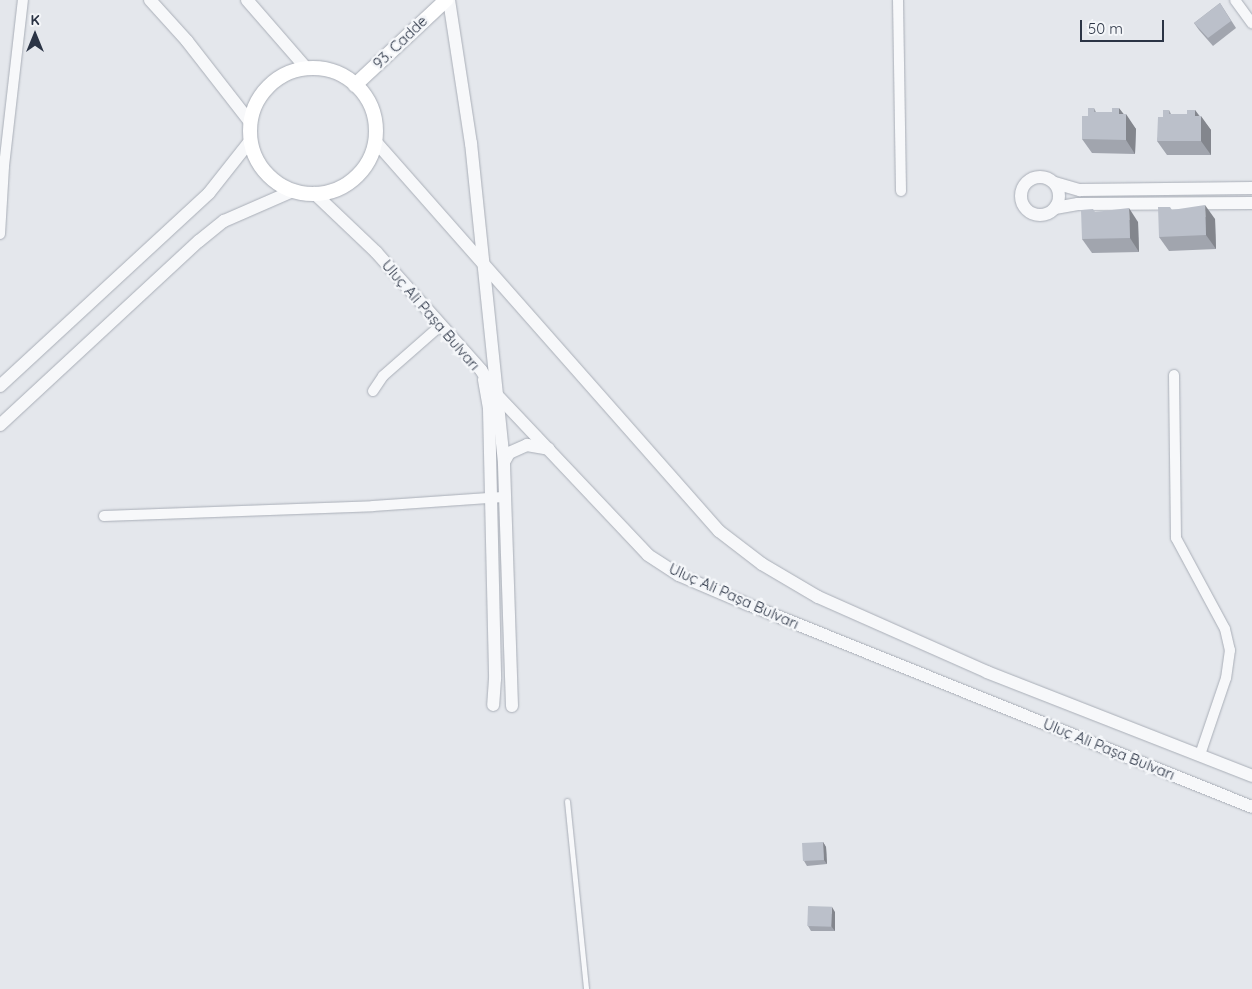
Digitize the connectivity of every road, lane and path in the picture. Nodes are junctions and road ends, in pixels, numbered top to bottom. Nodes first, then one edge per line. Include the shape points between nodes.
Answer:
1 (23, 0) edge
2 (150, 0) edge
3 (247, 0) edge
4 (447, 0) edge
5 (898, 0) edge
6 (1235, 0) edge
7 (1252, 23) edge
8 (307, 69) junction
9 (355, 85) junction
10 (250, 122) junction
11 (375, 141) junction
12 (250, 142) junction
13 (1054, 183) junction
14 (1252, 188) edge
15 (293, 191) junction
16 (901, 191) dead end
17 (314, 194) junction
18 (1252, 203) edge
19 (1054, 208) junction
20 (1, 214) edge
21 (0, 234) edge
22 (484, 266) junction
23 (441, 325) junction
24 (481, 370) junction
25 (1174, 375) dead end
26 (0, 386) edge
27 (373, 391) dead end
28 (496, 394) junction
29 (0, 425) edge
30 (551, 450) junction
31 (504, 462) junction
32 (503, 497) junction
33 (489, 499) junction
34 (104, 516) dead end
35 (493, 705) dead end
36 (512, 706) dead end
37 (1200, 754) junction
38 (1252, 776) edge
39 (567, 801) dead end
40 (1252, 807) edge
41 (586, 989) edge

1 - 20 street
2 - 10 street via 187,41
3 - 8 street
4 - 9 main road, 93. Cadde
4 - 22 street via 471,143
5 - 16 street
6 - 7 street
8 - 9 main road via 328,70
8 - 10 main road via 286,74 269,86 256,103
9 - 11 main road via 372,111
10 - 12 main road
11 - 17 main road via 369,160 349,182 332,191
11 - 22 street, Uluç Ali Paşa Bulvarı
12 - 15 main road via 262,168 275,182
12 - 26 street via 209,193
13 - 14 street via 1080,190
13 - 19 street via 1059,199
13 - 19 street via 1038,177 1027,182 1022,193 1024,206 1033,213 1045,214
15 - 17 main road
15 - 29 street via 224,222 198,241
17 - 23 street, Uluç Ali Paşa Bulvarı via 376,252
18 - 19 street via 1078,204
20 - 21 street
22 - 28 street
22 - 37 street, Uluç Ali Paşa Bulvarı via 719,531 776,574 818,597 987,672
23 - 24 street, Uluç Ali Paşa Bulvarı
23 - 27 street via 383,376
24 - 28 street, Uluç Ali Paşa Bulvarı
24 - 33 street via 489,410
25 - 37 street via 1176,538 1225,629 1230,650 1226,678
28 - 30 street, Uluç Ali Paşa Bulvarı
28 - 31 street
30 - 31 street via 527,445 509,453
30 - 40 street, Uluç Ali Paşa Bulvarı via 626,534 648,555 679,575
31 - 32 street
32 - 33 street
32 - 36 street
33 - 34 street
33 - 35 street via 495,679
37 - 38 street, Uluç Ali Paşa Bulvarı
39 - 41 lane

